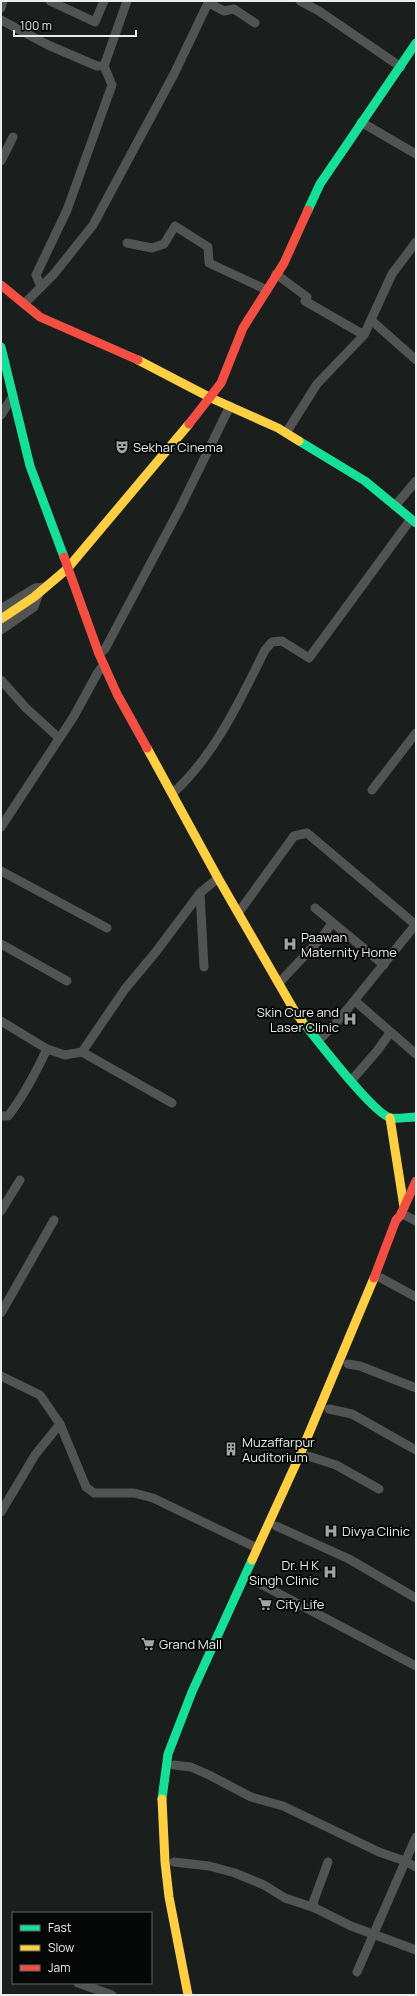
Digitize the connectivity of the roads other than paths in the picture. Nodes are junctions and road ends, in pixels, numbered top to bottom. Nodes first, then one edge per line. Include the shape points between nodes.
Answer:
1 (3, 1) edge
2 (50, 1) edge
3 (104, 1) edge
4 (127, 1) edge
5 (300, 1) edge
6 (209, 2) edge
7 (1, 8) edge
8 (1, 20) edge
9 (255, 23) dead end
10 (416, 43) edge
11 (104, 66) junction
12 (401, 67) junction
13 (362, 122) junction
14 (13, 138) dead end
15 (416, 154) edge
16 (1, 161) edge
17 (416, 242) edge
18 (127, 243) dead end
19 (276, 274) junction
20 (1, 285) edge
21 (41, 287) junction
22 (267, 290) junction
23 (24, 304) junction
24 (371, 320) junction
25 (364, 335) junction
26 (2, 351) edge
27 (416, 360) edge
28 (13, 396) junction
29 (212, 398) junction
30 (230, 406) junction
31 (1, 415) edge
32 (286, 433) junction
33 (416, 481) edge
34 (395, 506) junction
35 (413, 521) edge
36 (67, 569) junction
37 (39, 592) junction
38 (1, 609) edge
39 (1, 619) edge
40 (1, 630) edge
41 (99, 654) junction
42 (104, 665) junction
43 (1, 680) edge
44 (416, 733) edge
45 (59, 738) junction
46 (372, 790) dead end
47 (173, 793) junction
48 (1, 827) edge
49 (1, 871) edge
50 (218, 878) junction
51 (200, 893) junction
52 (315, 908) dead end
53 (239, 912) junction
54 (332, 923) junction
55 (416, 924) edge
56 (107, 928) dead end
57 (1, 944) edge
58 (384, 965) junction
59 (204, 967) dead end
60 (67, 981) dead end
61 (279, 983) junction
62 (355, 1001) junction
63 (1, 1021) edge
64 (390, 1033) junction
65 (318, 1041) junction
66 (47, 1049) junction
67 (82, 1052) junction
68 (416, 1054) edge
69 (351, 1081) junction
70 (172, 1103) dead end
71 (1, 1116) edge
72 (416, 1117) edge
73 (390, 1118) junction
74 (20, 1180) dead end
75 (416, 1181) edge
76 (1, 1211) edge
77 (402, 1212) junction
78 (54, 1220) dead end
79 (416, 1221) edge
80 (382, 1278) junction
81 (416, 1297) edge
82 (1, 1313) edge
83 (348, 1364) junction
84 (1, 1376) edge
85 (416, 1388) edge
86 (329, 1409) junction
87 (60, 1424) junction
88 (416, 1450) edge
89 (308, 1456) junction
90 (379, 1489) dead end
91 (1, 1512) edge
92 (276, 1526) junction
93 (257, 1548) junction
94 (253, 1580) junction
95 (416, 1598) edge
96 (416, 1666) edge
97 (174, 1765) junction
98 (416, 1837) edge
99 (405, 1861) junction
100 (174, 1862) junction
101 (328, 1862) dead end
102 (416, 1867) edge
103 (314, 1908) junction
104 (374, 1934) junction
105 (416, 1950) edge
106 (357, 1972) dead end
107 (81, 1984) edge
108 (196, 1988) dead end
109 (112, 1995) edge
110 (188, 1995) edge

1 - 7 street
2 - 3 street via 95,22
4 - 11 street
5 - 12 street via 319,11
6 - 9 street via 224,11 234,9
6 - 21 street via 174,74 93,225
8 - 11 street via 48,45 97,66
10 - 12 main road
11 - 21 street via 112,85 67,210 36,275
12 - 13 main road
13 - 15 street
13 - 19 main road via 320,184
14 - 16 street
17 - 24 street via 392,274
18 - 22 street via 152,248 164,244 175,226 208,247 209,263
19 - 22 main road
19 - 25 street via 307,297 305,301
20 - 23 main road
21 - 23 street
22 - 29 main road via 243,328 221,383
23 - 29 main road via 40,317 150,365
24 - 25 street
24 - 27 street
25 - 32 street via 317,384
26 - 28 main road
28 - 31 street
28 - 36 main road via 30,466
29 - 30 main road
29 - 36 main road
30 - 32 main road
30 - 41 street via 180,508
32 - 34 main road via 365,481
33 - 34 street
34 - 35 main road
35 - 47 street via 309,658 282,641 272,642 265,650 235,709 198,766
36 - 37 main road
36 - 41 main road
37 - 38 street via 35,588
37 - 39 main road
37 - 40 street via 34,607
41 - 42 main road
42 - 45 street
42 - 47 main road via 117,694
43 - 45 street via 26,708
44 - 46 street
45 - 48 street
47 - 50 main road
49 - 56 street
50 - 51 street
50 - 53 main road
51 - 59 street
51 - 67 street via 125,988
52 - 54 street
53 - 55 street via 294,836 307,833
53 - 61 main road
54 - 58 street
54 - 61 street
55 - 58 street
57 - 60 street
58 - 62 street
61 - 65 main road via 294,1010
62 - 64 street
62 - 65 street
63 - 66 street
64 - 68 street
64 - 69 street
65 - 69 main road
66 - 67 street via 65,1055
66 - 71 street via 14,1109 8,1116
67 - 70 street
69 - 73 main road
72 - 73 main road
73 - 77 main road
74 - 76 street
75 - 77 main road
77 - 79 street
77 - 80 main road via 403,1220
77 - 93 main road via 396,1220 300,1457
78 - 82 street
80 - 81 street
80 - 83 main road
83 - 85 street via 360,1366
83 - 86 main road
84 - 87 street via 40,1395
86 - 88 street via 352,1414
86 - 89 main road
87 - 91 street via 35,1455
87 - 93 street via 86,1487 94,1493 134,1493 153,1498
89 - 90 street via 336,1465
89 - 92 main road
92 - 94 main road
92 - 95 street via 349,1559
93 - 110 main road via 192,1692 168,1754 162,1793 165,1862 169,1897
94 - 96 street
94 - 97 main road via 193,1711
97 - 99 street via 191,1767 209,1774 251,1797 283,1806 379,1852
97 - 100 main road
98 - 99 street
99 - 102 street
99 - 104 street
100 - 103 street via 209,1866 235,1873 264,1885 285,1898
100 - 108 main road via 179,1906
101 - 103 street via 313,1903
103 - 104 street
104 - 105 street
104 - 106 street
107 - 109 street

